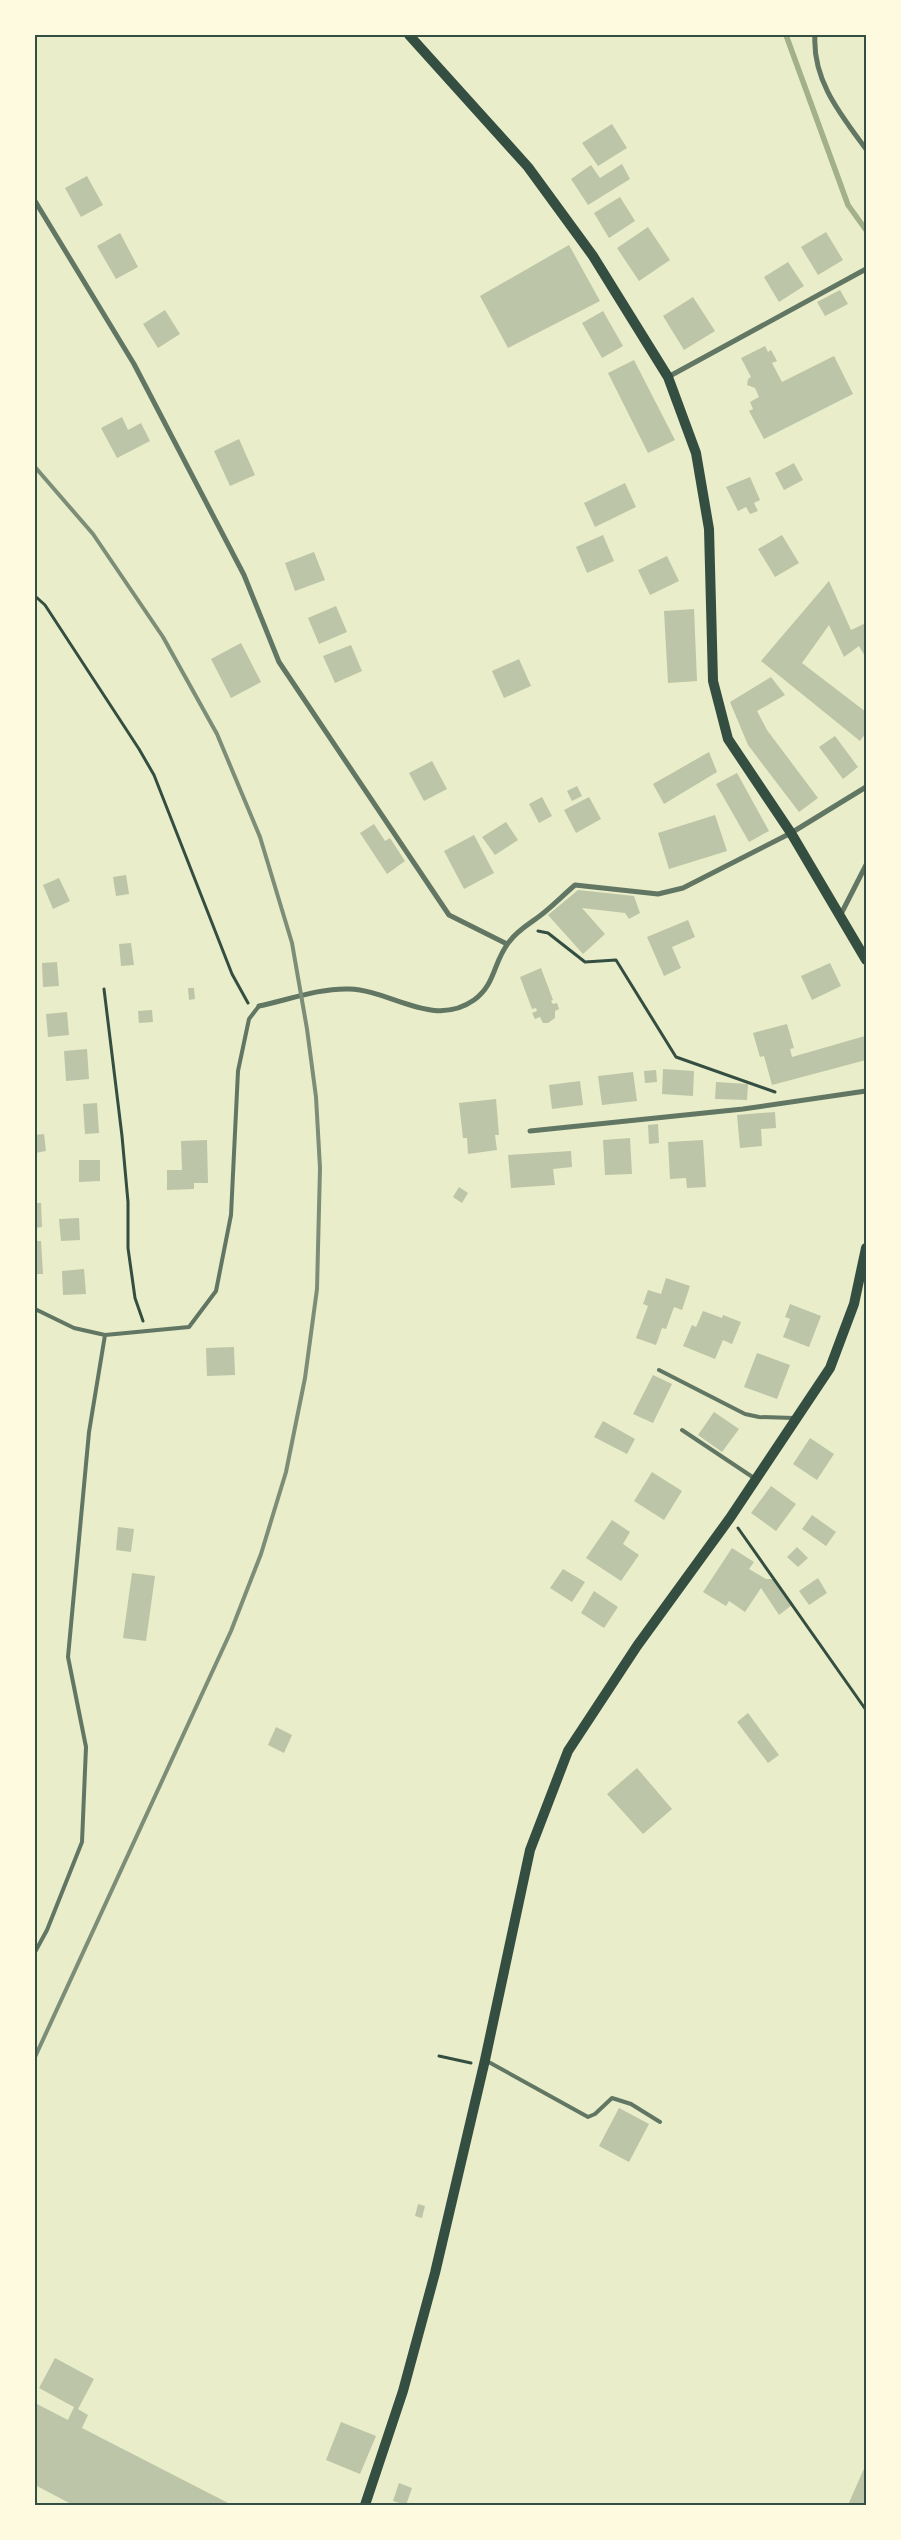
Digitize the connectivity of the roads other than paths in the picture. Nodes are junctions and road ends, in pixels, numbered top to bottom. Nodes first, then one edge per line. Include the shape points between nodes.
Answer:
1 (409, 35) edge
2 (815, 35) edge
3 (866, 149) edge
4 (35, 201) edge
5 (866, 270) edge
6 (668, 377) junction
7 (866, 787) edge
8 (791, 833) junction
9 (866, 865) edge
10 (840, 916) junction
11 (507, 944) junction
12 (866, 960) edge
13 (257, 1009) joint
14 (866, 1091) edge
15 (530, 1131) dead end
16 (866, 1248) edge
17 (35, 1309) edge
18 (105, 1336) junction
19 (659, 1370) dead end
20 (796, 1418) junction
21 (682, 1430) dead end
22 (756, 1479) junction
23 (35, 1952) edge
24 (485, 2063) junction
25 (660, 2122) dead end
26 (365, 2505) edge

1 - 6 main road via 528,167 593,256
2 - 3 street via 814,47 824,89
4 - 11 street via 134,364 244,575 279,662 450,915
5 - 6 street
6 - 8 main road via 696,453 709,529 713,681 728,738
7 - 8 street
8 - 10 main road
8 - 11 street via 683,888 658,894 575,885 537,918 520,928
9 - 10 street
10 - 12 main road
11 - 13 street via 488,988 463,1006 433,1011 355,989 334,989
13 - 18 lane via 249,1018 238,1071 231,1215 216,1290 188,1327
14 - 15 street via 744,1109
16 - 20 main road via 854,1304 830,1368
17 - 18 lane via 74,1328
18 - 23 lane via 89,1432 68,1657 86,1747 82,1842
19 - 20 lane via 745,1414 759,1418
20 - 22 main road
21 - 22 lane
22 - 24 main road via 637,1646 568,1751 530,1850
24 - 25 lane via 588,2117 612,2098 631,2104
24 - 26 main road via 403,2391

